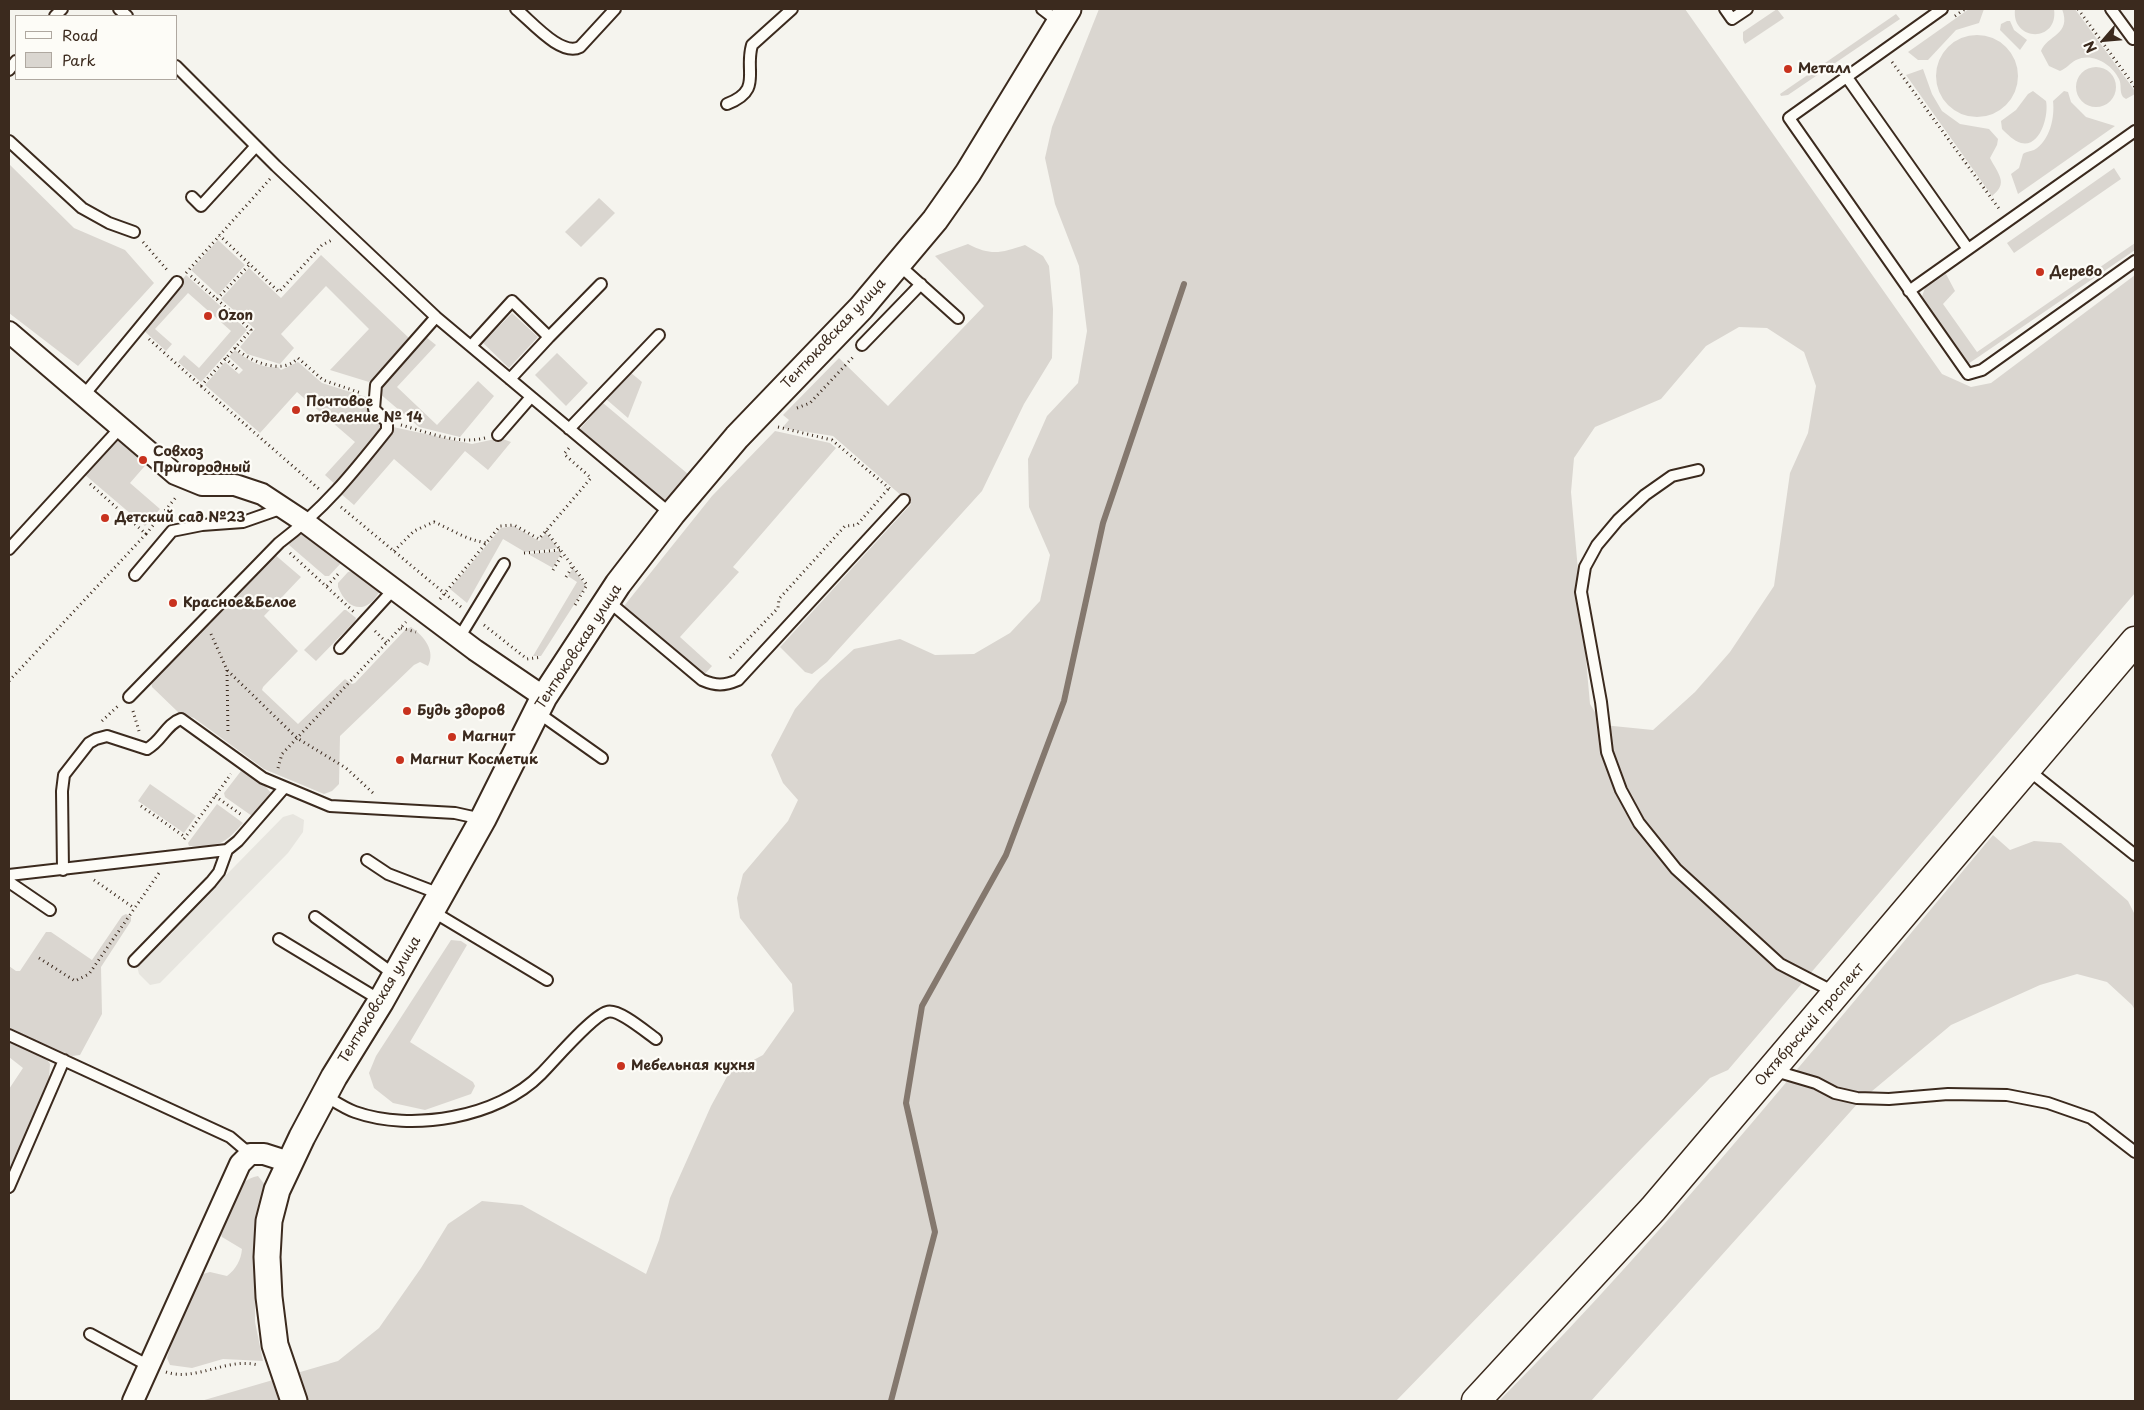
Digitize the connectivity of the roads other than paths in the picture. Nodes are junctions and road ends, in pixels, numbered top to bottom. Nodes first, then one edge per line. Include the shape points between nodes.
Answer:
1 (516, 9) edge
2 (615, 9) edge
3 (792, 9) edge
4 (1725, 9) edge
5 (1747, 9) edge
6 (1942, 9) edge
7 (2111, 9) edge
8 (1057, 13) edge
9 (2135, 26) edge
10 (2134, 40) edge
11 (178, 68) edge
12 (1846, 76) junction
13 (727, 104) dead end
14 (2135, 131) edge
15 (9, 141) edge
16 (256, 146) junction
17 (192, 197) dead end
18 (134, 232) road end
19 (1968, 248) junction
20 (2135, 261) edge
21 (899, 265) junction
22 (177, 282) road end
23 (601, 284) dead end
24 (921, 284) junction
25 (1909, 291) junction
26 (436, 317) junction
27 (958, 318) dead end
28 (9, 332) edge
29 (659, 336) dead end
30 (550, 337) junction
31 (862, 345) road end
32 (471, 346) junction
33 (510, 379) junction
34 (84, 395) junction
35 (531, 397) junction
36 (121, 427) junction
37 (569, 429) junction
38 (498, 435) road end
39 (1698, 470) dead end
40 (904, 500) road end
41 (283, 508) junction
42 (672, 514) junction
43 (306, 523) junction
44 (9, 548) edge
45 (504, 564) dead end
46 (135, 575) dead end
47 (393, 590) junction
48 (607, 601) junction
49 (459, 638) junction
50 (2135, 641) edge
51 (340, 648) dead end
52 (129, 697) road end
53 (540, 705) junction
54 (602, 758) dead end
55 (2026, 768) junction
56 (280, 786) junction
57 (483, 819) junction
58 (227, 850) junction
59 (2135, 855) edge
60 (367, 860) dead end
61 (64, 870) junction
62 (9, 875) edge
63 (9, 882) edge
64 (436, 903) junction
65 (50, 910) dead end
66 (314, 917) dead end
67 (279, 939) dead end
68 (134, 961) dead end
69 (396, 975) junction
70 (548, 980) dead end
71 (1837, 994) junction
72 (381, 1001) junction
73 (9, 1035) edge
74 (656, 1039) dead end
75 (64, 1060) junction
76 (1771, 1070) junction
77 (324, 1095) junction
78 (2135, 1152) edge
79 (250, 1154) junction
80 (290, 1162) junction
81 (9, 1187) edge
82 (90, 1334) dead end
83 (148, 1366) junction
84 (133, 1401) edge
85 (294, 1401) edge
86 (1476, 1401) edge

1 - 2 lane via 561,48 574,50
3 - 13 lane via 752,45 748,90
4 - 5 lane via 1732,19
6 - 12 lane
7 - 10 lane
8 - 21 street, Тентюковская улица via 968,174
9 - 10 lane
11 - 16 lane
12 - 19 lane
12 - 25 lane via 1788,118
14 - 19 lane
15 - 18 lane via 82,208
16 - 17 lane via 201,206
16 - 26 lane
19 - 25 lane
20 - 25 lane via 1973,374 1968,374
21 - 24 lane
21 - 42 street, Тентюковская улица via 737,437
22 - 34 lane
23 - 30 lane
24 - 27 lane
24 - 31 lane
26 - 32 lane
26 - 43 lane via 376,385 374,409 387,422 387,430
28 - 34 street
29 - 37 lane
30 - 32 lane via 512,302
30 - 33 lane
32 - 33 lane
33 - 35 lane
34 - 36 street
35 - 37 lane
35 - 38 lane
36 - 41 street via 175,474 202,486 235,484 262,494
36 - 44 lane
37 - 42 lane
39 - 71 lane via 1672,476 1645,495 1597,545 1585,567 1581,592 1601,702 1606,752 1639,823 1676,869 1780,964
40 - 48 lane via 738,680 728,684 715,685 702,680
41 - 43 street
41 - 46 lane via 243,522 172,531
42 - 48 street, Тентюковская улица
43 - 47 street
43 - 52 lane via 279,543
45 - 49 lane
47 - 49 street
47 - 51 lane
48 - 53 street, Тентюковская улица
49 - 53 street
50 - 55 main road, Октябрьский проспект
53 - 54 lane
53 - 57 street, Тентюковская улица
55 - 59 lane
55 - 71 main road, Октябрьский проспект
56 - 57 lane via 330,806 455,813
56 - 58 lane via 254,824
56 - 61 lane via 181,719 172,722 147,749 107,736 89,743 64,775
57 - 64 street, Тентюковская улица
58 - 61 lane
58 - 68 lane via 211,882
60 - 64 lane
61 - 62 lane
63 - 65 lane
64 - 69 street, Тентюковская улица
64 - 70 lane
66 - 69 lane
67 - 72 lane
69 - 72 street, Тентюковская улица
71 - 76 main road, Октябрьский проспект
72 - 77 street, Тентюковская улица
73 - 75 lane
74 - 77 lane via 616,1012 607,1012 594,1020 536,1078 506,1098 473,1112 443,1119 404,1122 355,1112
75 - 79 lane via 230,1136
75 - 81 lane
76 - 78 lane via 1857,1098 2007,1094 2048,1103 2091,1118
76 - 86 main road, Октябрьский проспект via 1653,1209
77 - 80 street, Тентюковская улица
79 - 80 street via 264,1154
79 - 83 street via 240,1164
80 - 85 street, Тентюковская улица via 277,1190 269,1221 267,1257 275,1345
82 - 83 lane
83 - 84 street

